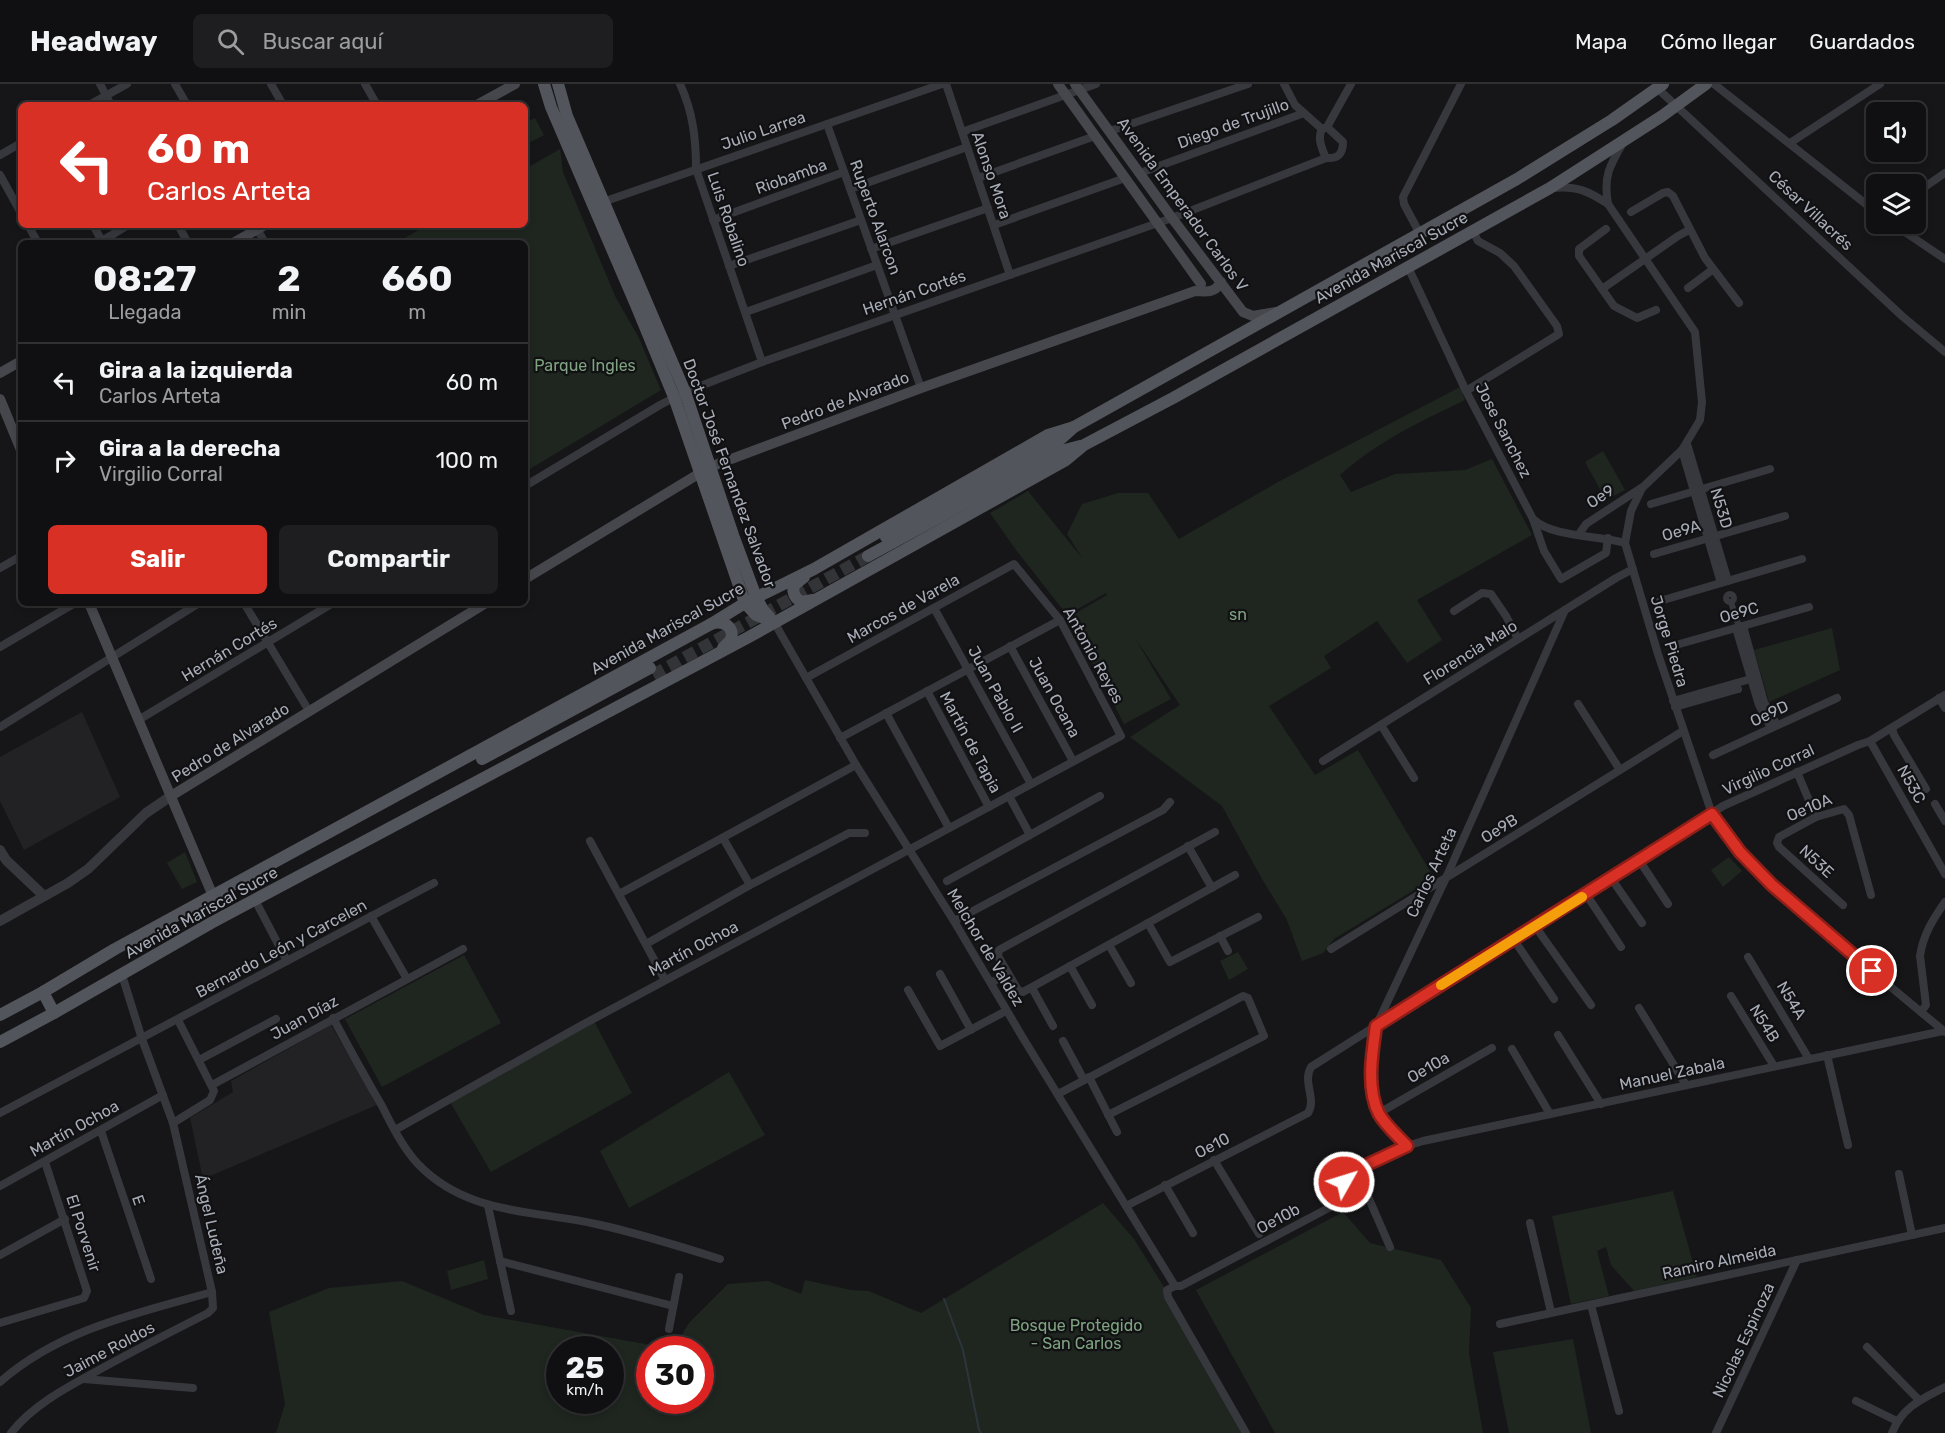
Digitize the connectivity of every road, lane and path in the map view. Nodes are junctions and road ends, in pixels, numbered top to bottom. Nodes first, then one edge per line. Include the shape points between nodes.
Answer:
1 (100, 84) edge
2 (127, 84) edge
3 (175, 84) edge
4 (271, 84) edge
5 (514, 84) edge
6 (544, 84) edge
7 (558, 84) edge
8 (680, 84) edge
9 (944, 84) edge
10 (1058, 84) edge
11 (1096, 84) edge
12 (1248, 84) edge
13 (1284, 84) edge
14 (1351, 84) edge
15 (1461, 84) edge
16 (1706, 84) edge
17 (1714, 84) edge
18 (1880, 84) edge
19 (368, 85) edge
20 (1660, 86) edge
21 (1078, 87) edge
22 (1065, 95) junction
23 (106, 96) junction
24 (95, 102) edge
25 (109, 102) edge
26 (185, 102) edge
27 (281, 102) edge
28 (376, 102) edge
29 (482, 102) edge
30 (1677, 106) junction
31 (1304, 113) junction
32 (827, 123) junction
33 (1325, 128) junction
34 (1110, 131) junction
35 (962, 132) junction
36 (1095, 136) junction
37 (1626, 138) junction
38 (1790, 143) junction
39 (18, 145) edge
40 (967, 147) junction
41 (0, 155) edge
42 (1326, 158) junction
43 (696, 169) junction
44 (844, 172) junction
45 (1140, 172) junction
46 (1945, 172) edge
47 (0, 175) edge
48 (978, 178) junction
49 (1125, 178) junction
50 (1926, 186) edge
51 (1550, 188) junction
52 (850, 189) junction
53 (599, 204) junction
54 (1608, 204) junction
55 (1866, 204) edge
56 (18, 208) edge
57 (988, 208) junction
58 (1631, 212) dead end
59 (1172, 218) junction
60 (713, 220) junction
61 (861, 220) junction
62 (1157, 223) junction
63 (994, 225) junction
64 (123, 228) edge
65 (256, 228) edge
66 (1606, 229) dead end
67 (1689, 230) junction
68 (1473, 231) junction
69 (1420, 234) junction
70 (1908, 234) edge
71 (105, 240) edge
72 (238, 240) edge
73 (872, 249) junction
74 (1644, 259) junction
75 (1945, 259) edge
76 (877, 265) junction
77 (729, 266) junction
78 (1408, 267) junction
79 (1712, 270) junction
80 (1010, 275) junction
81 (1219, 280) junction
82 (1198, 287) junction
83 (1688, 288) dead end
84 (1602, 289) junction
85 (1739, 303) dead end
86 (1656, 310) dead end
87 (746, 312) junction
88 (1279, 312) junction
89 (895, 315) junction
90 (1945, 352) edge
91 (762, 362) junction
92 (18, 363) edge
93 (0, 373) edge
94 (921, 388) junction
95 (1466, 391) junction
96 (679, 395) junction
97 (0, 399) edge
98 (1074, 428) junction
99 (18, 443) edge
100 (1084, 445) junction
101 (1684, 447) junction
102 (1770, 469) dead end
103 (705, 470) junction
104 (528, 484) edge
105 (1642, 488) junction
106 (1698, 490) junction
107 (1651, 504) dead end
108 (1785, 516) dead end
109 (1533, 519) junction
110 (1579, 534) junction
111 (1712, 537) junction
112 (1608, 538) junction
113 (1625, 543) junction
114 (1654, 554) dead end
115 (18, 558) edge
116 (1802, 559) dead end
117 (1014, 564) joint
118 (0, 568) edge
119 (814, 569) junction
120 (1633, 569) junction
121 (528, 577) edge
122 (1725, 582) junction
123 (751, 600) junction
124 (814, 600) junction
125 (1660, 601) dead end
126 (70, 606) edge
127 (90, 606) edge
128 (194, 606) edge
129 (246, 606) edge
130 (328, 606) edge
131 (478, 606) edge
132 (1809, 607) dead end
133 (934, 608) junction
134 (1564, 610) junction
135 (1454, 611) dead end
136 (1060, 620) junction
137 (774, 622) junction
138 (711, 624) junction
139 (1739, 627) junction
140 (1518, 639) junction
141 (268, 643) junction
142 (1677, 645) dead end
143 (1011, 646) junction
144 (0, 647) edge
145 (715, 654) junction
146 (112, 656) junction
147 (968, 669) junction
148 (806, 678) junction
149 (1755, 681) junction
150 (927, 691) junction
151 (1942, 696) edge
152 (1837, 698) dead end
153 (1578, 704) dead end
154 (1674, 704) junction
155 (1945, 708) edge
156 (309, 711) junction
157 (886, 713) junction
158 (140, 720) junction
159 (1381, 725) junction
160 (0, 727) edge
161 (1774, 727) junction
162 (1892, 728) junction
163 (1683, 732) junction
164 (1121, 736) joint
165 (840, 738) junction
166 (1870, 741) junction
167 (1713, 755) dead end
168 (1073, 761) junction
169 (1323, 761) dead end
170 (856, 765) junction
171 (1620, 770) junction
172 (1797, 772) junction
173 (1414, 778) dead end
174 (1031, 784) junction
175 (1926, 789) dead end
176 (403, 793) junction
177 (171, 796) junction
178 (1010, 796) junction
179 (1100, 796) dead end
180 (1170, 802) dead end
181 (1935, 804) dead end
182 (989, 807) junction
183 (418, 812) junction
184 (1712, 814) junction
185 (1816, 817) junction
186 (1945, 821) edge
187 (949, 828) junction
188 (1215, 832) dead end
189 (865, 833) dead end
190 (1030, 836) junction
191 (1779, 837) joint
192 (723, 838) junction
193 (590, 841) dead end
194 (1188, 846) junction
195 (910, 849) junction
196 (2, 858) edge
197 (1639, 861) junction
198 (1945, 874) edge
199 (1235, 875) dead end
200 (1611, 878) junction
201 (1445, 880) junction
202 (947, 881) dead end
203 (434, 883) dead end
204 (750, 885) junction
205 (1212, 888) junction
206 (619, 894) junction
207 (1586, 894) junction
208 (1871, 895) dead end
209 (44, 896) junction
210 (213, 896) junction
211 (255, 900) junction
212 (1945, 902) edge
213 (1668, 904) dead end
214 (1843, 905) dead end
215 (371, 916) junction
216 (1258, 917) dead end
217 (0, 921) edge
218 (954, 921) junction
219 (1641, 922) dead end
220 (1148, 924) junction
221 (1535, 926) junction
222 (1220, 936) junction
223 (1514, 940) junction
224 (646, 944) junction
225 (1109, 945) junction
226 (1621, 947) dead end
227 (463, 949) dead end
228 (1331, 949) dead end
229 (1228, 951) dead end
230 (1748, 957) dead end
231 (287, 961) junction
232 (1071, 966) junction
233 (1008, 973) junction
234 (940, 974) dead end
235 (122, 975) junction
236 (407, 979) junction
237 (666, 980) junction
238 (991, 983) junction
239 (1131, 983) dead end
240 (1032, 988) junction
241 (908, 990) dead end
242 (43, 992) junction
243 (1731, 996) dead end
244 (1554, 999) dead end
245 (1092, 1005) dead end
246 (1591, 1005) dead end
247 (1639, 1008) dead end
248 (1006, 1011) junction
249 (1921, 1012) junction
250 (54, 1013) junction
251 (0, 1015) edge
252 (333, 1018) junction
253 (276, 1019) dead end
254 (178, 1020) junction
255 (1053, 1026) dead end
256 (1376, 1026) junction
257 (971, 1030) junction
258 (1944, 1031) edge
259 (1558, 1035) dead end
260 (142, 1039) junction
261 (1063, 1041) dead end
262 (0, 1042) edge
263 (1491, 1048) dead end
264 (1512, 1049) dead end
265 (1827, 1055) junction
266 (1809, 1059) junction
267 (199, 1060) junction
268 (1774, 1066) junction
269 (1087, 1079) junction
270 (212, 1085) junction
271 (1686, 1085) junction
272 (1058, 1094) junction
273 (163, 1095) junction
274 (1600, 1104) junction
275 (1310, 1109) joint
276 (0, 1113) edge
277 (1379, 1113) junction
278 (1550, 1114) junction
279 (1108, 1115) junction
280 (173, 1122) junction
281 (395, 1130) junction
282 (101, 1131) junction
283 (1117, 1132) dead end
284 (1407, 1146) junction
285 (1848, 1146) dead end
286 (1214, 1160) junction
287 (45, 1162) junction
288 (1356, 1169) junction
289 (1899, 1174) dead end
290 (1165, 1185) junction
291 (0, 1186) edge
292 (488, 1206) junction
293 (1126, 1206) junction
294 (64, 1219) junction
295 (1530, 1223) dead end
296 (1945, 1228) edge
297 (1193, 1233) dead end
298 (1259, 1234) dead end
299 (1912, 1235) junction
300 (1390, 1247) dead end
301 (0, 1255) edge
302 (720, 1259) dead end
303 (1797, 1260) junction
304 (500, 1261) junction
305 (679, 1277) dead end
306 (151, 1279) dead end
307 (1175, 1286) junction
308 (212, 1292) junction
309 (1591, 1305) junction
310 (673, 1306) junction
311 (511, 1311) dead end
312 (1551, 1312) junction
313 (0, 1323) edge
314 (1500, 1324) dead end
315 (669, 1329) dead end
316 (1867, 1347) dead end
317 (83, 1378) junction
318 (0, 1382) edge
319 (1945, 1387) edge
320 (193, 1388) dead end
321 (1919, 1400) junction
322 (1856, 1401) dead end
323 (1619, 1411) dead end
324 (1897, 1421) junction
325 (11, 1433) edge
326 (1246, 1433) edge
327 (1716, 1433) edge
328 (1892, 1433) edge

1 - 23 street
2 - 23 street
3 - 26 street
4 - 27 street
5 - 29 main road
6 - 53 main road, Doctor José Fernandez Salvador via 550,107
7 - 53 main road, Doctor José Fernandez Salvador
8 - 43 street, Luis Robalino via 696,139
9 - 32 street, Julio Larrea
9 - 35 street, Alonso Mora
10 - 22 main road, Avenida Emperador Carlos V
11 - 21 street
12 - 34 street
13 - 31 street
14 - 33 street
15 - 69 street via 1403,200
16 - 30 main road, Avenida Mariscal Sucre
17 - 38 street
18 - 38 street
19 - 28 street
20 - 30 street, César Villacrés
20 - 69 main road, Avenida Mariscal Sucre via 1517,179
21 - 22 street
21 - 34 main road, Avenida Emperador Carlos V
22 - 35 street
22 - 36 main road, Avenida Emperador Carlos V
23 - 24 street
23 - 25 street
30 - 37 main road, Avenida Mariscal Sucre
30 - 90 street, César Villacrés
31 - 33 street
31 - 45 street, Diego de Trujillo
32 - 43 street, Julio Larrea
32 - 44 street, Ruperto Alarcon
33 - 42 street via 1320,136
33 - 42 street via 1343,142 1339,156
34 - 45 main road, Avenida Emperador Carlos V
35 - 40 street, Alonso Mora
36 - 48 street
36 - 49 main road, Avenida Emperador Carlos V
37 - 51 main road, Avenida Mariscal Sucre
37 - 54 street, Jorge Piedra via 1606,175
38 - 55 street
39 - 41 street
40 - 48 street, Alonso Mora
40 - 52 street
42 - 59 street, Hernán Cortés
43 - 53 street, Julio Larrea
43 - 60 street, Luis Robalino
44 - 52 street, Ruperto Alarcon
44 - 60 street, Riobamba
45 - 59 main road, Avenida Emperador Carlos V
46 - 50 street
47 - 56 street
48 - 57 street, Alonso Mora
49 - 62 main road, Avenida Emperador Carlos V
49 - 63 street
51 - 54 street, Jorge Piedra via 1588,191
51 - 68 main road, Avenida Mariscal Sucre
52 - 61 street, Ruperto Alarcon
53 - 96 main road, Doctor José Fernandez Salvador
54 - 74 street, Jorge Piedra
57 - 63 street, Alonso Mora
57 - 73 street
58 - 67 street via 1668,192
59 - 62 street, Hernán Cortés
59 - 81 main road, Avenida Emperador Carlos V
60 - 77 street, Luis Robalino
61 - 73 street, Ruperto Alarcon
61 - 77 street
62 - 80 street, Hernán Cortés
62 - 82 main road, Avenida Emperador Carlos V
63 - 80 street, Alonso Mora
64 - 71 street
65 - 72 main road
66 - 84 street via 1577,252
67 - 74 street
67 - 79 street
68 - 78 main road, Avenida Mariscal Sucre
68 - 95 street via 1478,241 1500,252 1514,266 1559,334
69 - 88 main road, Avenida Mariscal Sucre
70 - 75 street
73 - 76 street, Ruperto Alarcon
74 - 84 street
74 - 101 street, Jorge Piedra via 1695,332 1702,411 1698,427
76 - 87 street
76 - 89 street, Ruperto Alarcon
77 - 87 street, Luis Robalino
78 - 95 street, Jose Sanchez
78 - 100 main road, Avenida Mariscal Sucre
79 - 83 street
79 - 85 street
80 - 89 street, Hernán Cortés
81 - 82 main road, Pedro de Alvarado via 1218,288 1212,291
81 - 88 main road, Avenida Emperador Carlos V via 1247,315
82 - 94 main road, Pedro de Alvarado
84 - 86 street via 1614,306 1637,318
87 - 91 street, Luis Robalino
88 - 98 main road, Avenida Mariscal Sucre
89 - 91 street, Hernán Cortés
89 - 94 street, Ruperto Alarcon
91 - 96 street, Hernán Cortés
92 - 93 main road
94 - 103 main road, Pedro de Alvarado
95 - 109 street, Jose Sanchez
96 - 103 main road, Doctor José Fernandez Salvador
96 - 104 street, Hernán Cortés
97 - 99 main road
98 - 100 main road, Avenida Mariscal Sucre via 866,553 1061,451
98 - 119 main road, Avenida Mariscal Sucre via 1048,435
100 - 124 main road, Avenida Mariscal Sucre via 1066,460
101 - 105 street, Jorge Piedra
101 - 106 street, N53D
102 - 106 street, Oe9A
103 - 121 main road, Pedro de Alvarado
103 - 123 main road, Doctor José Fernandez Salvador
105 - 110 street, Oe9 via 1586,524
105 - 113 street, Jorge Piedra via 1630,511
106 - 107 street, Oe9A
106 - 111 street, N53D
108 - 111 street, Oe9A
109 - 110 street via 1546,528
109 - 112 street, Jose Sanchez via 1544,551 1561,579 1606,553
110 - 112 street
111 - 114 street, Oe9A
111 - 122 street, N53D
112 - 113 street
113 - 120 street, Jorge Piedra
115 - 118 street
116 - 122 street
117 - 133 street, Marcos de Varela
117 - 136 street, Antonio Reyes
119 - 123 main road, Avenida Mariscal Sucre
119 - 124 main road via 793,589 799,601
120 - 134 street, Florencia Malo
120 - 154 street, Jorge Piedra
122 - 125 street
122 - 139 street via 1726,600 1731,602
123 - 137 main road, Doctor José Fernandez Salvador
123 - 138 main road, Avenida Mariscal Sucre
124 - 137 main road, Avenida Mariscal Sucre
126 - 144 street
127 - 146 main road
128 - 146 street
129 - 141 street
130 - 141 street, Hernán Cortés
131 - 156 main road, Pedro de Alvarado
132 - 139 street, Oe9C
133 - 147 street, Juan Pablo II
133 - 148 street, Marcos de Varela
134 - 140 street, Florencia Malo
134 - 201 street, Carlos Arteta
135 - 140 street via 1482,593 1491,594
136 - 143 street
136 - 164 street, Antonio Reyes
137 - 145 main road, Avenida Mariscal Sucre
137 - 148 street, Melchor de Valdez
138 - 145 main road via 725,624 732,635 728,644
138 - 176 main road, Avenida Mariscal Sucre
139 - 142 street, Oe9C
139 - 149 street
140 - 159 street, Florencia Malo
141 - 156 street
141 - 158 street, Hernán Cortés
143 - 147 street
143 - 168 street, Juan Ocana
145 - 183 main road, Avenida Mariscal Sucre
146 - 158 main road
146 - 160 street
147 - 150 street
147 - 174 street, Juan Pablo II
148 - 165 street, Melchor de Valdez
149 - 154 street
149 - 161 street via 1759,705
150 - 157 street
150 - 182 street, Martín de Tapia
151 - 155 street
151 - 162 street, Virgilio Corral
152 - 161 street, Oe9D
153 - 171 street
154 - 163 street, Jorge Piedra
156 - 177 main road, Pedro de Alvarado
157 - 165 street
157 - 187 street
158 - 177 main road
159 - 169 street, Florencia Malo
159 - 173 street
161 - 167 street, Oe9D
162 - 166 street, Virgilio Corral
162 - 175 street
163 - 171 street, Oe9B
163 - 184 street, Jorge Piedra
164 - 168 street, Martín Ochoa
165 - 170 street, Melchor de Valdez
166 - 172 street, Virgilio Corral
166 - 198 street, N53C
168 - 174 street, Martín Ochoa
170 - 192 street
170 - 195 street, Melchor de Valdez
171 - 201 street, Oe9B
172 - 184 street, Virgilio Corral
172 - 185 street
174 - 178 street, Martín Ochoa
176 - 183 main road, Avenida Mariscal Sucre via 471,765 651,671 436,796
176 - 210 main road, Avenida Mariscal Sucre
177 - 209 street, Pedro de Alvarado via 146,813 88,869
177 - 210 main road
178 - 182 street, Martín Ochoa
178 - 190 street
179 - 190 street
180 - 218 street via 1163,810
181 - 186 street
182 - 187 street, Martín Ochoa
183 - 211 main road, Avenida Mariscal Sucre
184 - 197 street, Virgilio Corral
184 - 249 street, Jorge Piedra via 1740,852 1772,885
185 - 191 street, Oe10A
185 - 208 street, Oe10A via 1844,809
187 - 195 street, Martín Ochoa
188 - 194 street
189 - 204 street via 849,833
190 - 202 street
191 - 214 street, N53E via 1779,847
192 - 204 street
192 - 206 street
193 - 206 street
194 - 205 street
194 - 233 street via 999,950 998,957
195 - 218 street, Melchor de Valdez
195 - 237 street, Martín Ochoa
196 - 209 street
197 - 200 street, Virgilio Corral
197 - 213 street
199 - 205 street
200 - 207 street, Virgilio Corral
200 - 219 street
201 - 228 street, Oe9B
201 - 256 street, Carlos Arteta
203 - 215 street, Bernardo León y Carcelen
204 - 224 street
205 - 220 street
206 - 224 street
207 - 221 street, Virgilio Corral
207 - 226 street
209 - 217 street, Pedro de Alvarado
210 - 242 main road, Avenida Mariscal Sucre
211 - 231 street
211 - 235 main road, Avenida Mariscal Sucre
212 - 249 street via 1921,948 1926,1005
215 - 231 street, Bernardo León y Carcelen
215 - 236 street
216 - 222 street
218 - 238 street, Melchor de Valdez
220 - 222 street via 1170,962
220 - 225 street
221 - 223 street, Virgilio Corral
221 - 246 street
222 - 229 street
223 - 244 street
223 - 256 street, Virgilio Corral
224 - 237 street
225 - 232 street
225 - 239 street
227 - 236 street, Juan Díaz
230 - 266 street, N54A
231 - 254 street, Bernardo León y Carcelen
232 - 240 street
232 - 245 street
233 - 238 street
233 - 240 street via 1020,992
234 - 257 street
235 - 250 main road, Avenida Mariscal Sucre
235 - 260 street, Ángel Ludeña
236 - 252 street, Juan Díaz
237 - 281 street, Martín Ochoa
238 - 248 street, Melchor de Valdez
240 - 255 street
241 - 257 street via 940,1046
242 - 250 main road
242 - 251 main road, Avenida Mariscal Sucre
243 - 268 street, N54B
247 - 271 street
248 - 257 street
248 - 272 street, Melchor de Valdez
249 - 258 street, Jorge Piedra
250 - 262 main road, Avenida Mariscal Sucre
252 - 270 street, Juan Díaz
252 - 281 street
253 - 267 street
254 - 260 street, Bernardo León y Carcelen
254 - 267 street
256 - 275 street, Virgilio Corral via 1311,1067 1307,1075
256 - 277 street, Carlos Arteta via 1372,1088
258 - 265 street, Manuel Zabala
259 - 274 street
260 - 273 street, Ángel Ludeña
260 - 276 street, Bernardo León y Carcelen
261 - 269 street
263 - 277 street, Oe10a
264 - 278 street
265 - 266 street, Manuel Zabala
265 - 285 street
266 - 268 street, Manuel Zabala
267 - 270 street
268 - 271 street, Manuel Zabala
269 - 272 street
269 - 279 street
269 - 279 street via 1243,996 1248,998 1264,1036
270 - 280 street, Juan Díaz via 214,1096 210,1100
271 - 274 street, Manuel Zabala
272 - 293 street, Melchor de Valdez
273 - 280 street, Ángel Ludeña
273 - 282 street, Martín Ochoa
274 - 278 street, Manuel Zabala
275 - 286 street, Oe10
277 - 284 street, Carlos Arteta
278 - 284 street, Manuel Zabala
279 - 283 street
280 - 308 street, Ángel Ludeña
281 - 292 street via 416,1162 433,1179
282 - 287 street, Martín Ochoa
282 - 306 street, E
284 - 288 street
286 - 290 street, Oe10
286 - 298 street
287 - 291 street, Martín Ochoa
287 - 294 street, El Porvenir
288 - 300 street
288 - 307 street, Oe10b via 1344,1177 1345,1196 1338,1203
289 - 299 street
290 - 293 street, Oe10
290 - 297 street
292 - 302 street via 619,1229
292 - 304 street
293 - 307 street, Melchor de Valdez
294 - 301 street
294 - 313 street, El Porvenir via 87,1296
295 - 312 street
296 - 299 street, Ramiro Almeida
299 - 303 street, Ramiro Almeida
303 - 309 street, Ramiro Almeida
303 - 327 street, Nicolas Espinoza
304 - 310 street
304 - 311 street
305 - 310 street
307 - 326 street via 1167,1290 1168,1297
308 - 317 street, Jaime Roldos via 213,1308 208,1313
308 - 318 street, Ángel Ludeña via 69,1337
309 - 312 street, Ramiro Almeida
309 - 323 street
310 - 315 street
312 - 314 street, Ramiro Almeida
316 - 321 street
317 - 320 street
317 - 325 street, Jaime Roldos via 25,1418
319 - 321 street
321 - 324 street
322 - 324 street
324 - 328 street

